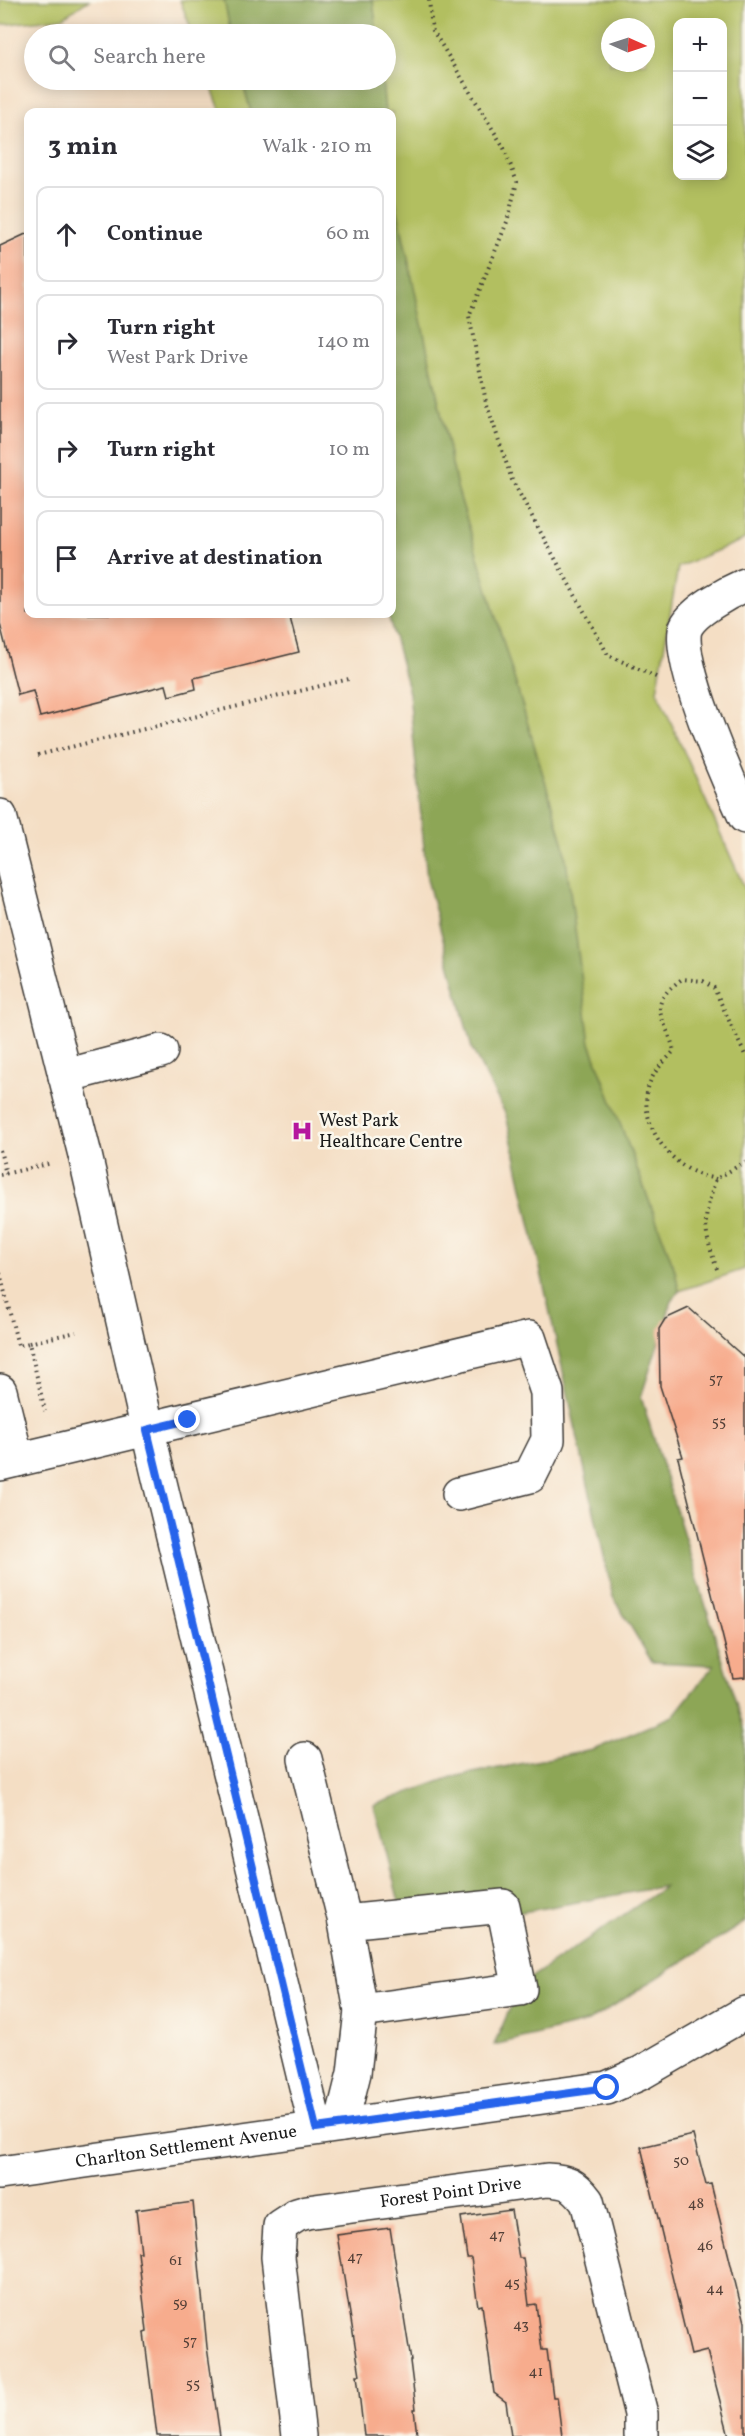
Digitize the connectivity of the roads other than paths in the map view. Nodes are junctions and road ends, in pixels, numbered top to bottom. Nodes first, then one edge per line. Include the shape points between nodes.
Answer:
1 (745, 585) edge
2 (0, 816) edge
3 (745, 817) edge
4 (161, 1051) dead end
5 (65, 1076) junction
6 (0, 1391) edge
7 (147, 1430) junction
8 (8, 1462) edge
9 (459, 1494) dead end
10 (305, 1759) dead end
11 (345, 1922) junction
12 (361, 2011) junction
13 (745, 2013) edge
14 (329, 2127) junction
15 (0, 2173) edge
16 (299, 2436) edge
17 (641, 2436) edge

1 - 3 street via 698,613 686,627 684,653
2 - 5 street
4 - 5 street
5 - 7 street
6 - 8 street
7 - 8 street
7 - 9 street via 529,1338 547,1392 548,1440 530,1476
7 - 14 street
10 - 11 street
11 - 12 street
11 - 12 street via 503,1906 520,1989
12 - 14 street via 354,2073
13 - 14 street, Charlton Settlement Avenue via 641,2073 607,2088
14 - 15 street, Charlton Settlement Avenue
16 - 17 street, Forest Point Drive via 278,2257 280,2226 307,2212 565,2180 587,2201 641,2414

